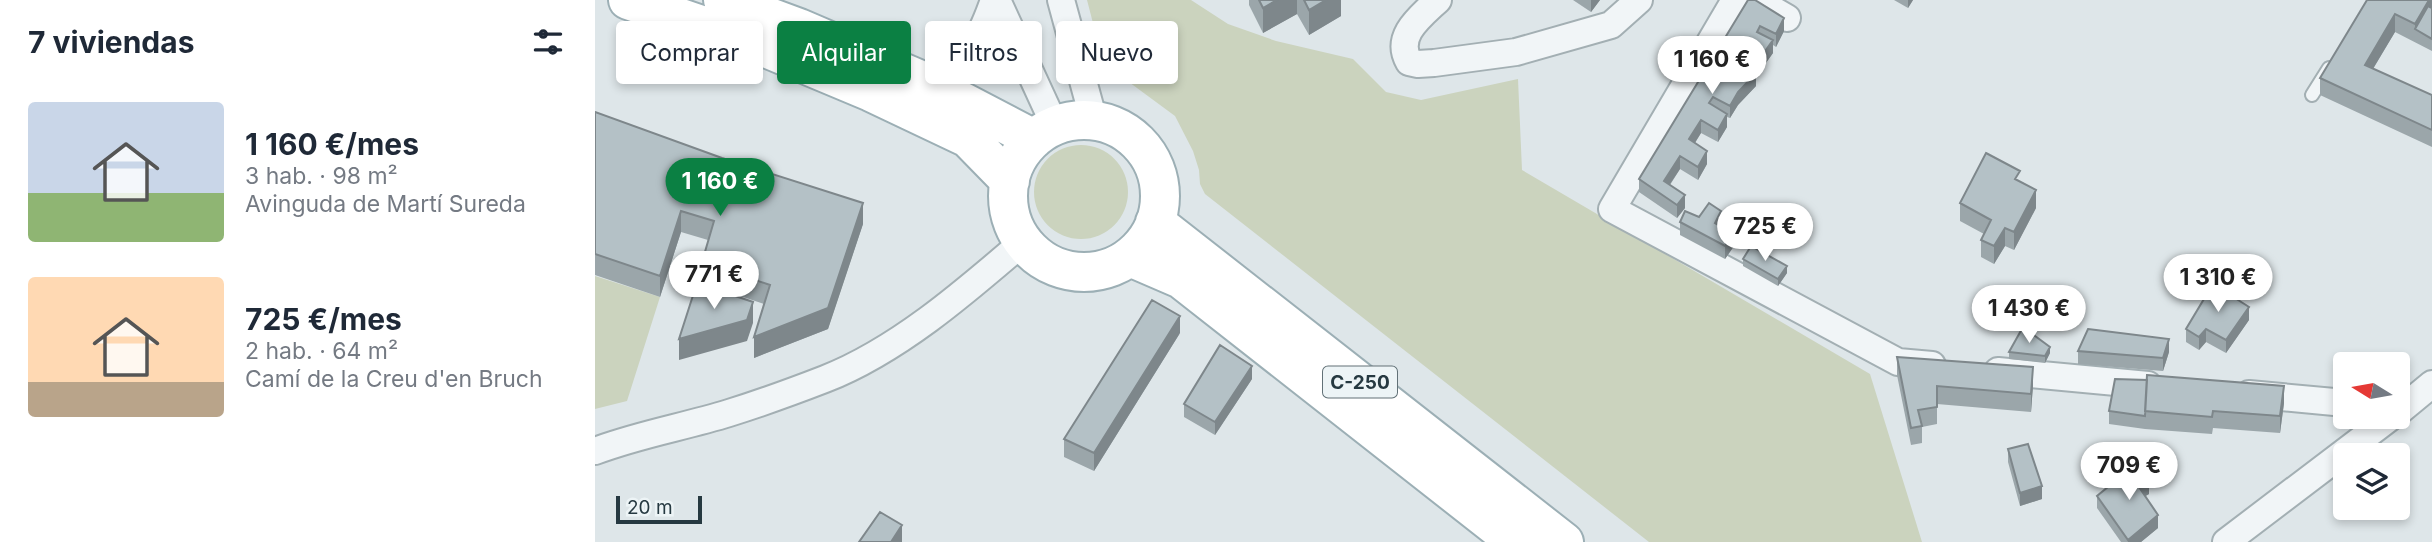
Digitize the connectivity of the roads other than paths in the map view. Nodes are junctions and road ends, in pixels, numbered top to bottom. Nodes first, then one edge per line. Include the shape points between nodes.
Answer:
1 (628, 0) edge
2 (723, 0) edge
3 (996, 0) edge
4 (1061, 0) edge
5 (1438, 0) edge
6 (1639, 0) edge
7 (1735, 0) edge
8 (1756, 0) edge
9 (1787, 18) edge
10 (987, 21) edge
11 (2334, 59) edge
12 (925, 82) edge
13 (930, 84) edge
14 (2312, 95) dead end
15 (1094, 121) junction
16 (1045, 132) junction
17 (1010, 181) junction
18 (1156, 222) junction
19 (1023, 242) junction
20 (1130, 257) junction
21 (1952, 367) edge
22 (1979, 369) edge
23 (2432, 384) edge
24 (2169, 387) edge
25 (2223, 392) edge
26 (2410, 401) edge
27 (2333, 402) edge
28 (2374, 429) edge
29 (595, 450) edge
30 (1516, 542) edge
31 (1564, 542) edge
32 (2226, 542) edge

1 - 17 main road via 754,43 871,92 968,138
2 - 12 main road
3 - 10 street
3 - 16 street
4 - 15 street
5 - 6 street via 1406,36 1403,46 1409,62 1516,52 1611,25
7 - 21 street via 1612,209 1898,362
8 - 9 street
11 - 14 lane
13 - 16 main road
15 - 16 main road via 1075,121
15 - 18 main road via 1126,133 1149,157 1160,189
16 - 17 main road via 1018,158
17 - 19 main road via 1009,209
18 - 20 main road
18 - 31 main road, C-250
19 - 20 main road via 1043,261 1080,273 1106,270
19 - 29 street via 892,345 828,378 728,413 632,436
20 - 30 main road, C-250 via 1181,279
22 - 24 street
23 - 26 street
25 - 27 street
28 - 32 street

